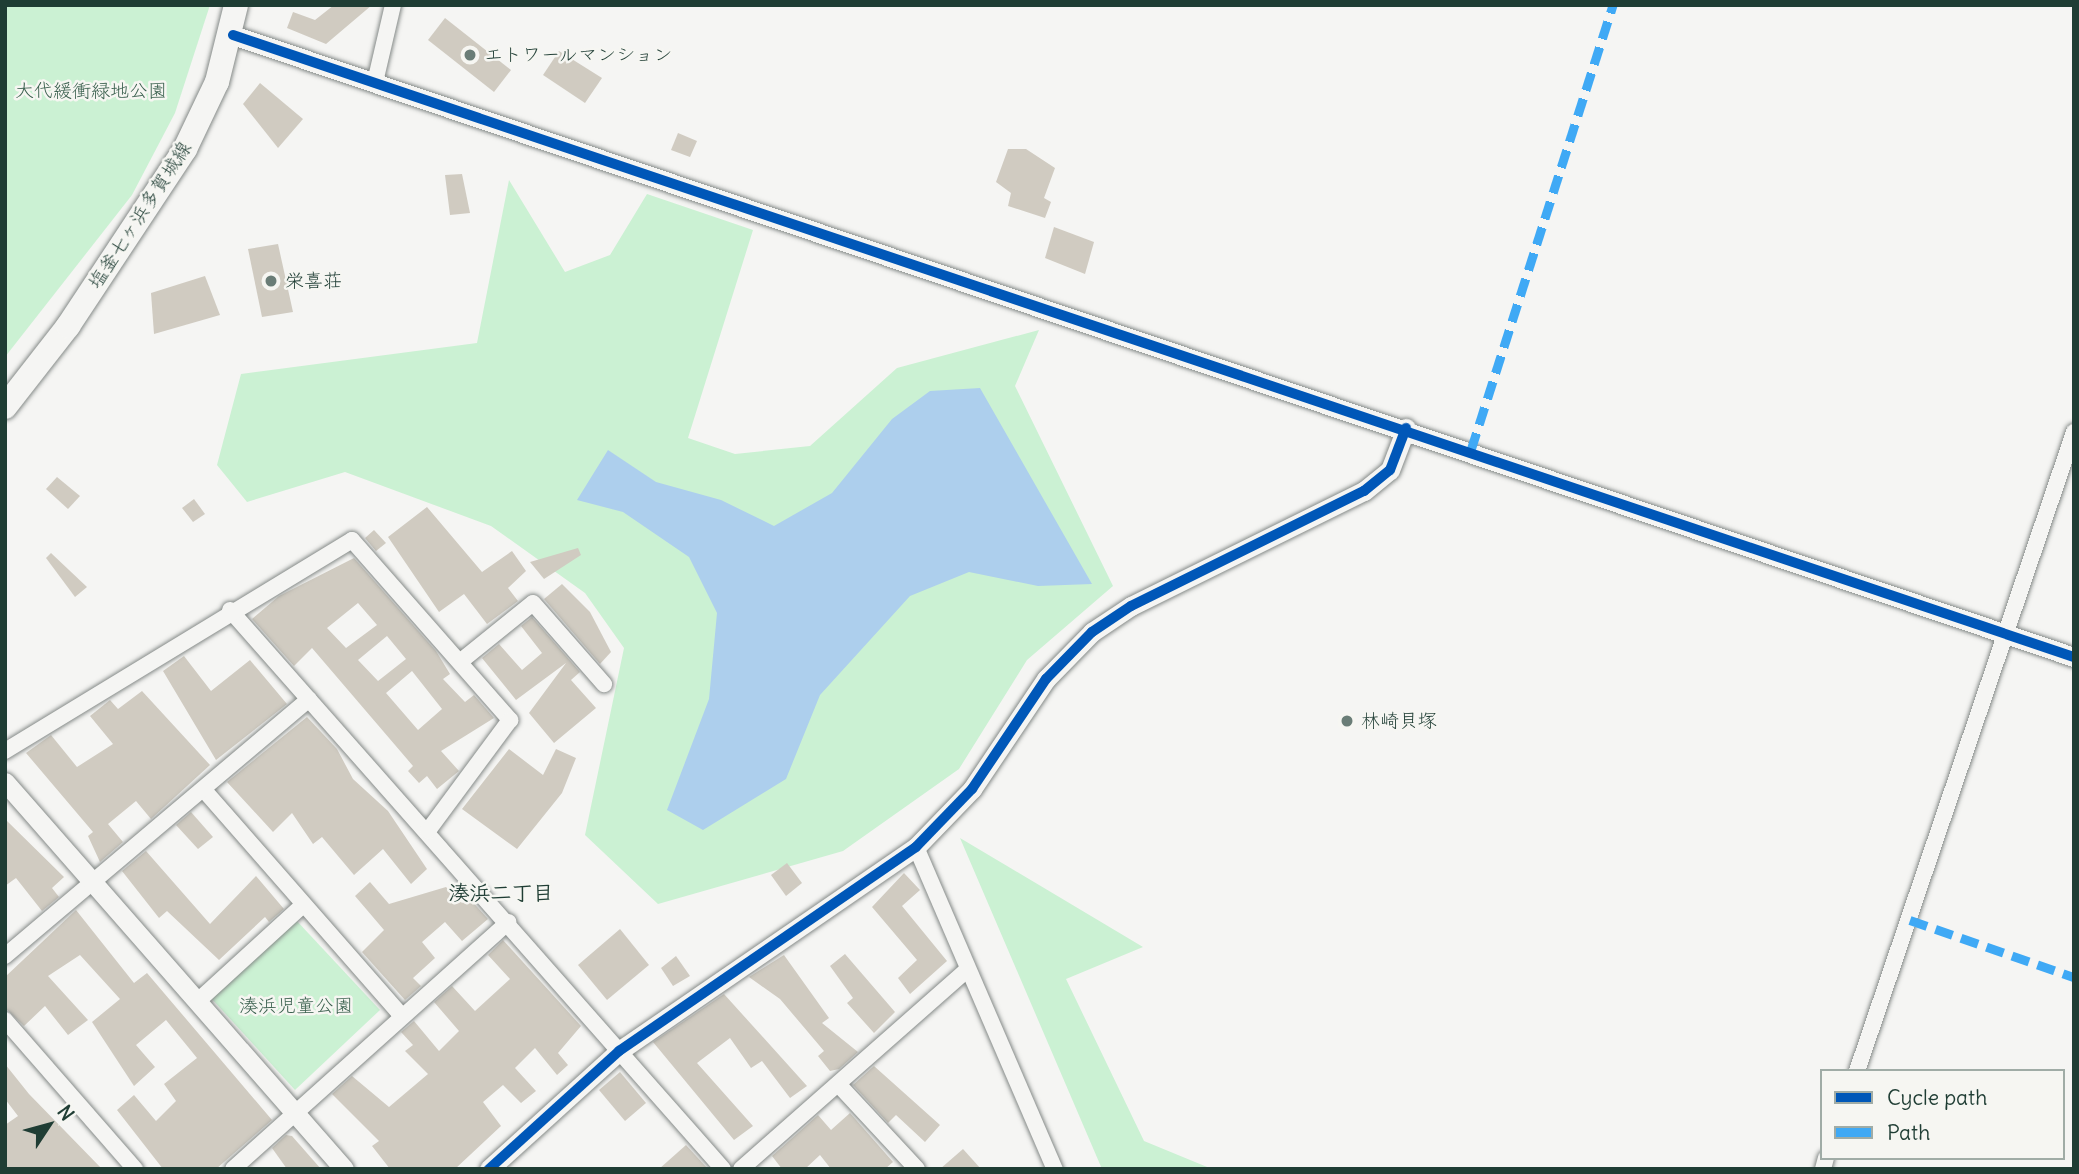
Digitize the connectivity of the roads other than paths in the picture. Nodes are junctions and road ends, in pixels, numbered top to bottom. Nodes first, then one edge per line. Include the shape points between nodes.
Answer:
1 (236, 5) edge
2 (393, 5) edge
3 (233, 35) junction
4 (376, 78) junction
5 (5, 407) edge
6 (1406, 428) junction
7 (2074, 432) edge
8 (230, 610) junction
9 (2006, 633) junction
10 (2074, 657) edge
11 (461, 661) junction
12 (604, 684) dead end
13 (309, 699) junction
14 (5, 751) edge
15 (5, 782) edge
16 (204, 790) junction
17 (428, 831) junction
18 (916, 847) junction
19 (91, 885) junction
20 (303, 905) junction
21 (508, 922) junction
22 (5, 957) edge
23 (967, 971) junction
24 (200, 1000) junction
25 (401, 1016) junction
26 (5, 1020) edge
27 (619, 1051) junction
28 (1858, 1069) edge
29 (838, 1084) junction
30 (297, 1115) junction
31 (135, 1169) edge
32 (233, 1169) edge
33 (344, 1169) edge
34 (489, 1169) edge
35 (723, 1169) edge
36 (741, 1169) edge
37 (916, 1169) edge
38 (1055, 1169) edge

1 - 3 main road, 塩釜七ヶ浜多賀城線
2 - 4 street
3 - 4 street
3 - 5 main road, 塩釜七ヶ浜多賀城線 via 179,159
4 - 6 street
6 - 9 street
6 - 18 street via 1390,470 1364,491 1131,606 1084,639 1046,680 971,789
7 - 9 street
8 - 11 street via 352,540
8 - 13 street
8 - 14 street
9 - 10 street
9 - 28 street
11 - 12 street via 533,603
11 - 17 street via 510,720
13 - 16 street
13 - 17 street
15 - 19 street
16 - 19 street
16 - 20 street
17 - 21 street
18 - 23 street
18 - 27 street
19 - 22 street
19 - 24 street
20 - 24 street
20 - 25 street
21 - 25 street
21 - 27 street
23 - 29 street
23 - 38 street
24 - 30 street
25 - 30 street
26 - 31 street
27 - 34 street
27 - 35 street
29 - 36 street
29 - 37 street
30 - 32 street
30 - 33 street

